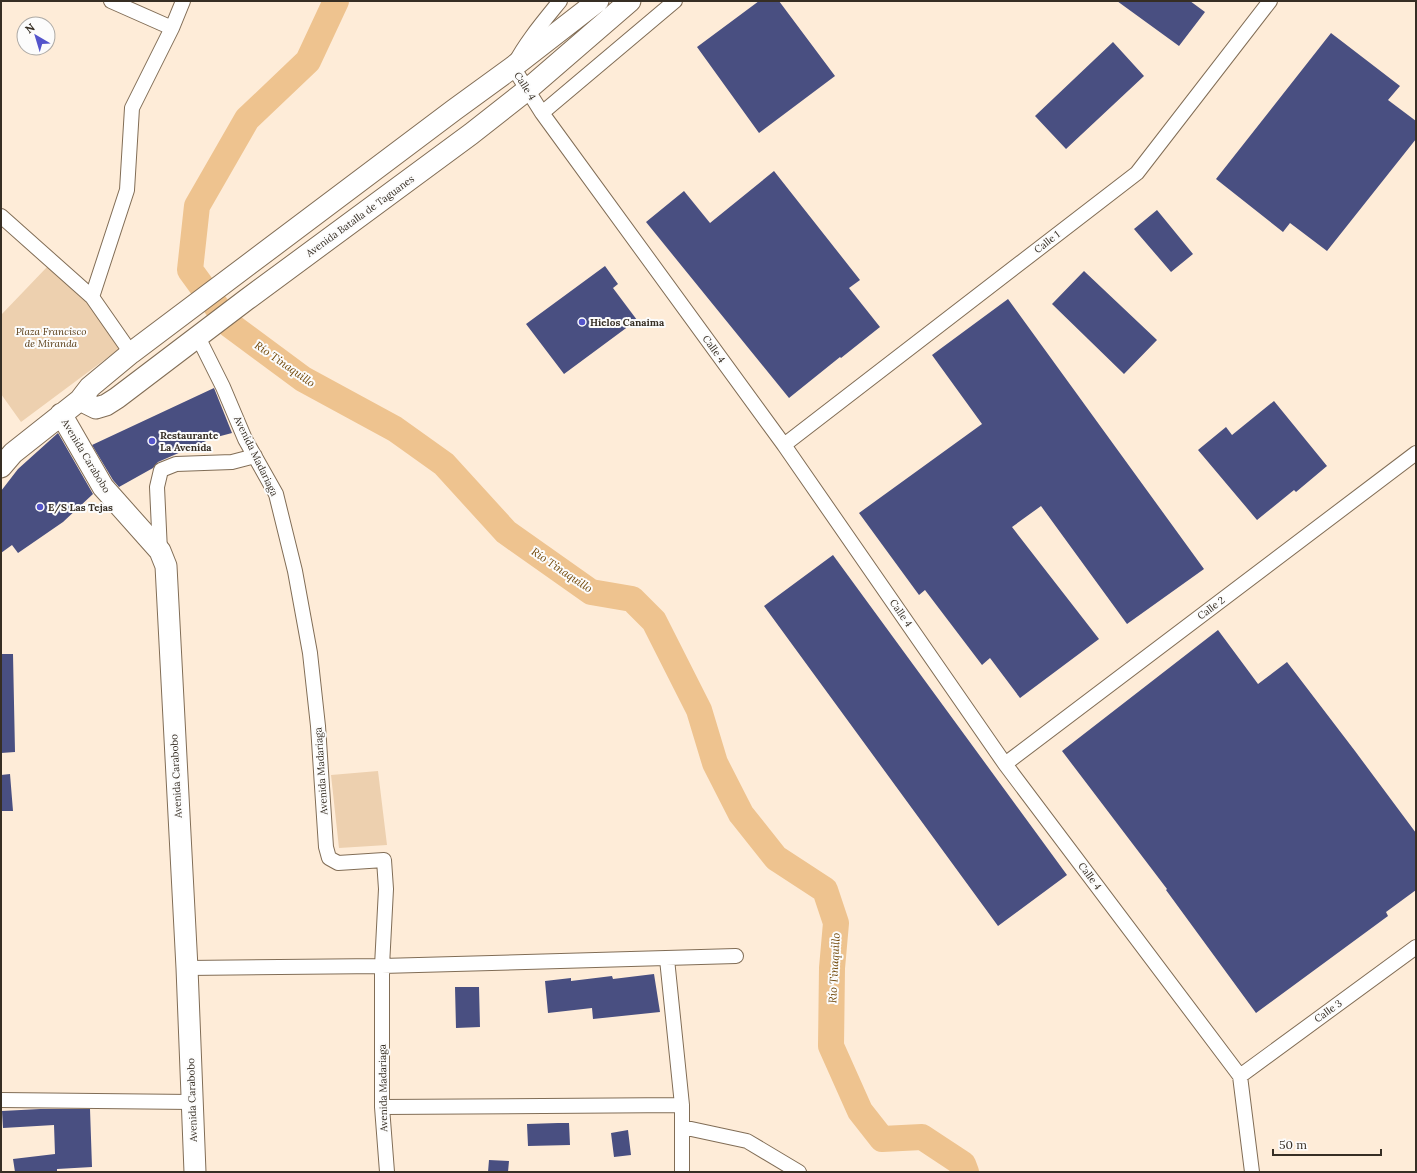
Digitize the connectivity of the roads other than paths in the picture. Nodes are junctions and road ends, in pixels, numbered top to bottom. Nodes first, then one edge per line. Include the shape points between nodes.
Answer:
1 (111, 1) edge
2 (183, 1) edge
3 (560, 1) edge
4 (598, 1) edge
5 (630, 1) edge
6 (675, 1) edge
7 (1270, 1) edge
8 (172, 28) junction
9 (513, 67) junction
10 (527, 90) junction
11 (542, 113) junction
12 (1, 216) edge
13 (92, 297) junction
14 (203, 334) junction
15 (131, 353) junction
16 (80, 400) junction
17 (61, 414) junction
18 (784, 444) junction
19 (1416, 453) edge
20 (255, 456) junction
21 (1, 467) edge
22 (160, 551) junction
23 (1005, 764) junction
24 (1416, 947) edge
25 (736, 956) dead end
26 (667, 959) junction
27 (382, 966) junction
28 (187, 968) junction
29 (1240, 1076) junction
30 (1, 1100) edge
31 (192, 1102) junction
32 (682, 1105) junction
33 (382, 1107) junction
34 (682, 1127) junction
35 (195, 1172) edge
36 (386, 1172) edge
37 (682, 1172) edge
38 (798, 1172) edge
39 (1252, 1172) edge

1 - 8 street
2 - 8 street
3 - 9 street via 522,50
4 - 9 street
5 - 10 street, Avenida Batalla de Taguanes
6 - 11 street
7 - 18 street, Calle 1 via 1137,173
8 - 13 street via 132,108 127,190
9 - 10 street, Calle 4
9 - 15 street
10 - 11 street, Calle 4
10 - 14 street, Avenida Batalla de Taguanes
11 - 18 street, Calle 4
12 - 13 street
13 - 15 street
14 - 16 street, Avenida Batalla de Taguanes via 106,405 96,408
14 - 20 street, Avenida Madariaga via 245,439
15 - 16 street via 90,387
16 - 17 street
17 - 21 street via 12,453
17 - 22 street, Avenida Carabobo via 103,487
18 - 23 street, Calle 4
19 - 23 street, Calle 2
20 - 22 street via 232,462 176,464 161,470 157,488
20 - 27 street, Avenida Madariaga via 276,494 295,571 310,653 329,858 338,863 384,860 386,889
22 - 28 street, Avenida Carabobo via 166,566
23 - 29 street, Calle 4
24 - 29 street, Calle 3
25 - 26 street
26 - 27 street
26 - 32 street
27 - 28 street
27 - 33 street, Avenida Madariaga
28 - 31 street, Avenida Carabobo
29 - 39 street, Calle 4
30 - 31 street
31 - 35 street, Avenida Carabobo
32 - 33 street
32 - 34 street
33 - 36 street, Avenida Madariaga
34 - 37 street
34 - 38 street via 747,1141

